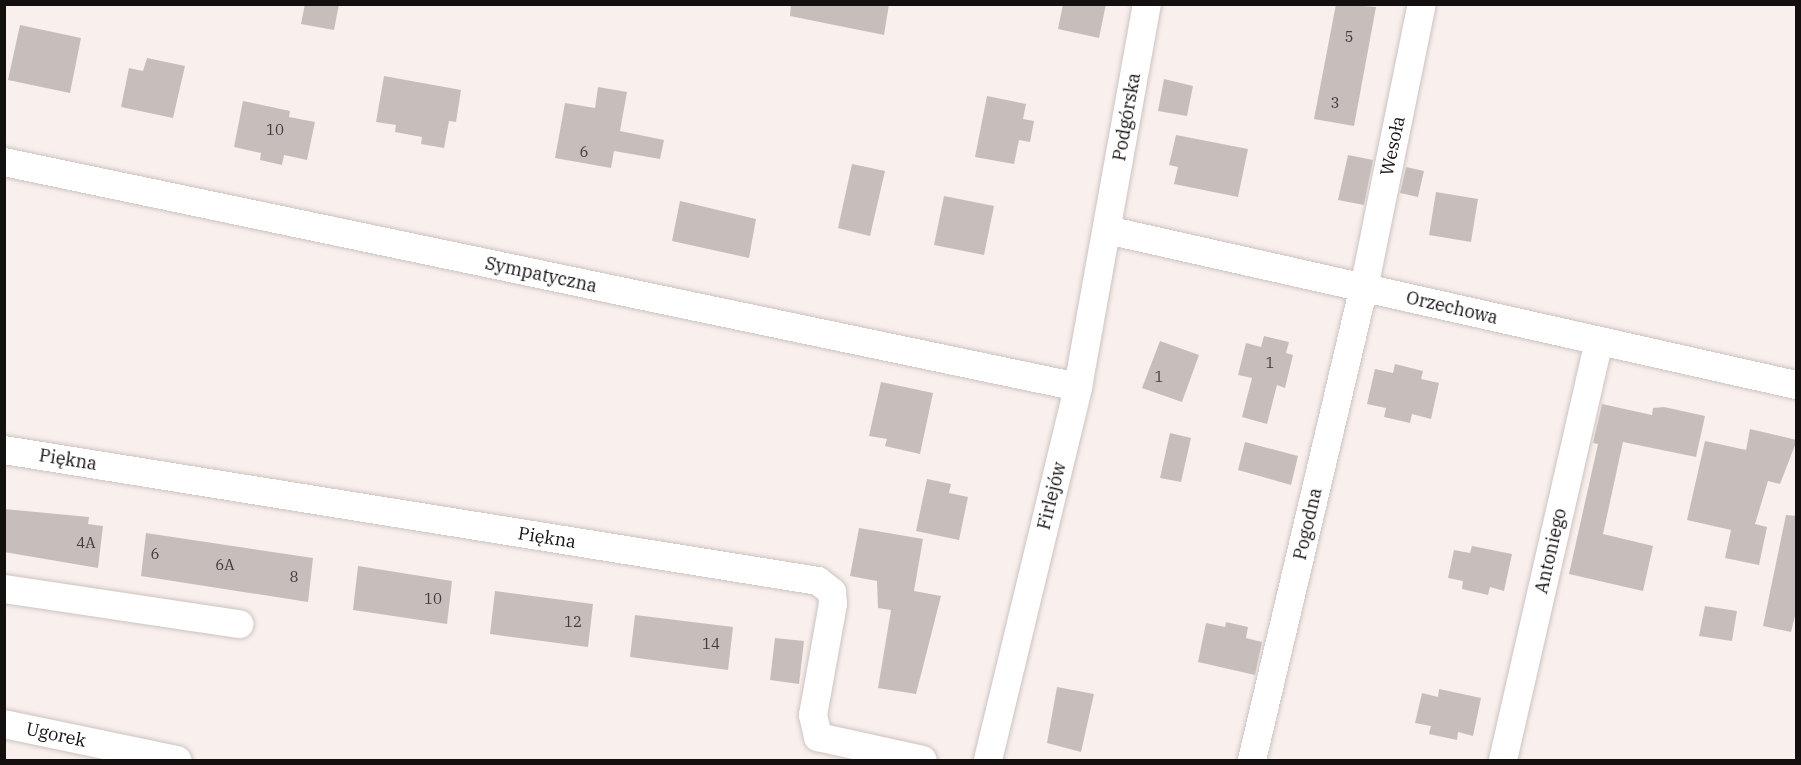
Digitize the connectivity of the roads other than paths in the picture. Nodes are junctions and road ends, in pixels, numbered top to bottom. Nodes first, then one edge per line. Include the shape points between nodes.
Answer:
1 (1147, 4) edge
2 (1422, 4) edge
3 (4, 162) edge
4 (1107, 230) junction
5 (1364, 288) junction
6 (1599, 341) junction
7 (1797, 385) edge
8 (1078, 387) junction
9 (4, 450) edge
10 (4, 589) edge
11 (239, 624) dead end
12 (4, 724) edge
13 (177, 760) edge
14 (923, 760) edge
15 (988, 760) edge
16 (1252, 760) edge
17 (1503, 760) edge

1 - 4 street, Podgórska
2 - 5 street, Wesoła
3 - 8 street, Sympatyczna
4 - 5 street, Orzechowa
4 - 8 street, Firlejów
5 - 6 street, Orzechowa
5 - 16 street, Pogodna
6 - 7 street, Orzechowa
6 - 17 street, Antoniego
8 - 15 street, Firlejów
9 - 14 street, Piękna via 818,581 832,592 833,604 813,715 818,737
10 - 11 street
12 - 13 street, Ugorek

